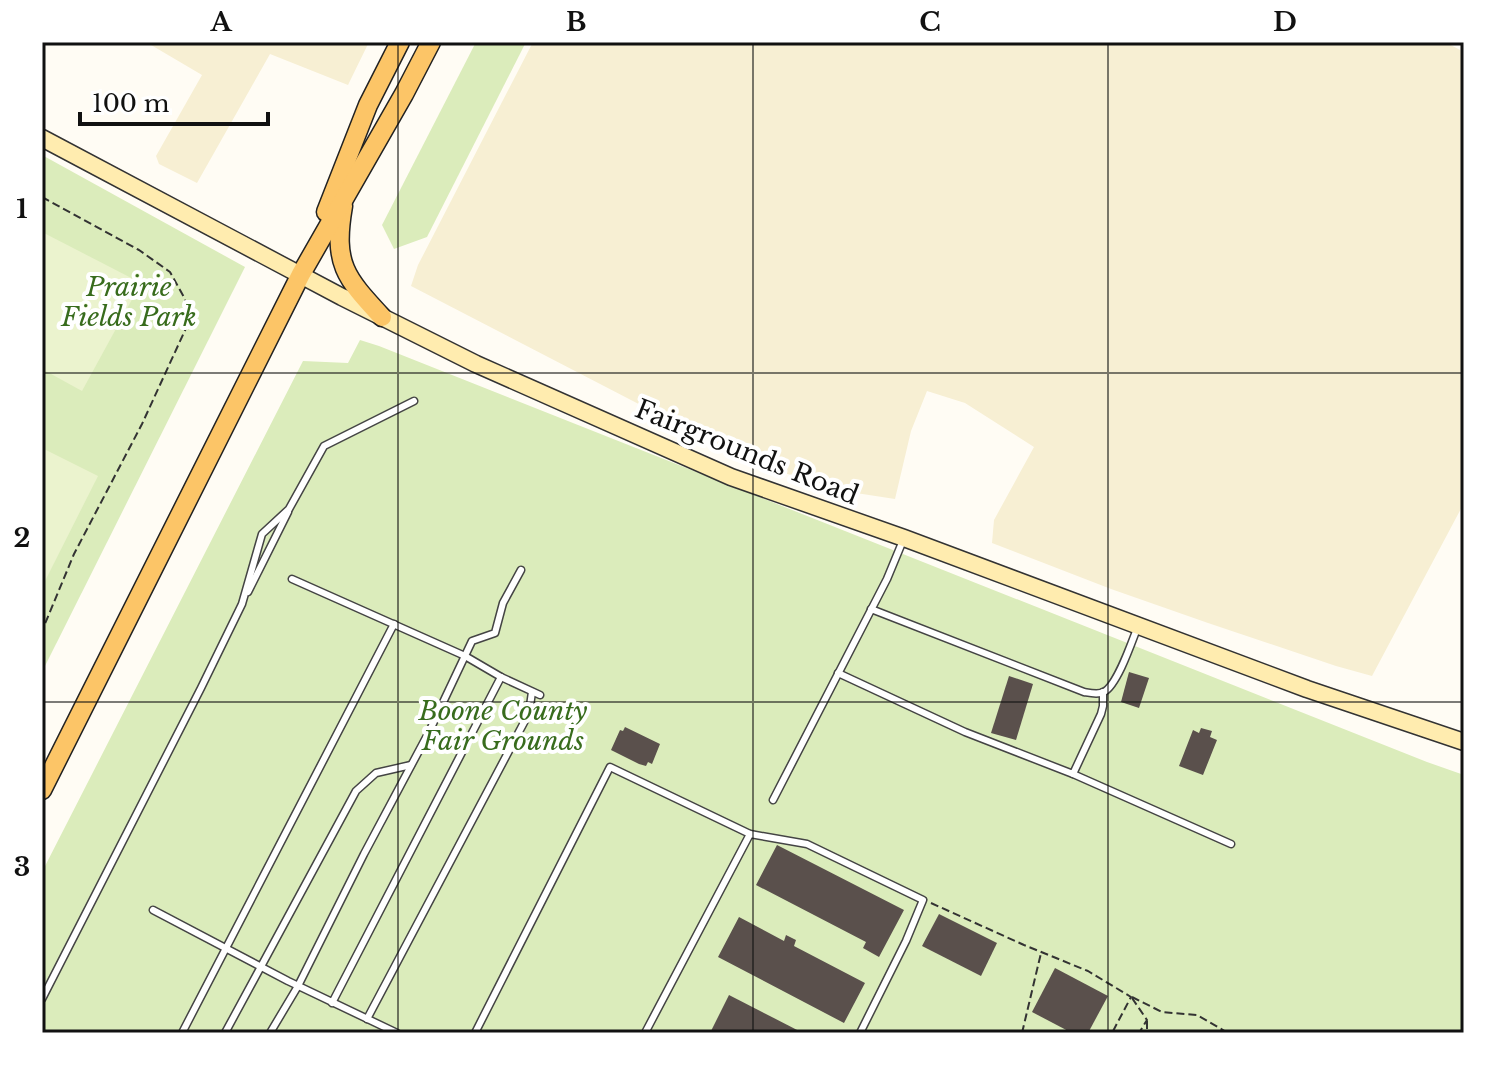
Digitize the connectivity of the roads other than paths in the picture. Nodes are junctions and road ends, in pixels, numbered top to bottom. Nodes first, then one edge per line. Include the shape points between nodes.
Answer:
1 (400, 42) edge
2 (431, 42) edge
3 (42, 138) edge
4 (345, 197) junction
5 (301, 274) junction
6 (382, 317) junction
7 (414, 401) dead end
8 (289, 509) junction
9 (904, 538) junction
10 (521, 570) dead end
11 (292, 579) dead end
12 (242, 604) junction
13 (871, 609) junction
14 (394, 624) junction
15 (1138, 626) junction
16 (465, 656) junction
17 (838, 673) junction
18 (501, 677) junction
19 (532, 692) junction
20 (1103, 692) junction
21 (540, 695) dead end
22 (1464, 742) edge
23 (411, 765) junction
24 (1073, 774) junction
25 (42, 790) edge
26 (773, 800) dead end
27 (750, 834) junction
28 (1231, 844) dead end
29 (153, 910) dead end
30 (225, 948) junction
31 (261, 967) junction
32 (298, 986) junction
33 (42, 999) edge
34 (332, 1003) junction
35 (367, 1019) junction
36 (182, 1033) edge
37 (225, 1033) edge
38 (270, 1033) edge
39 (395, 1033) edge
40 (475, 1033) edge
41 (645, 1033) edge
42 (860, 1033) edge

1 - 5 main road via 368,105
2 - 4 main road
3 - 5 main road, Fairgrounds Road
4 - 5 main road
4 - 6 main road via 340,250 345,272
5 - 6 main road, Fairgrounds Road
5 - 25 main road
6 - 9 main road, Fairgrounds Road via 731,477
7 - 8 lane via 324,446
8 - 12 lane
8 - 12 lane via 262,534
9 - 13 lane
9 - 15 main road, Fairgrounds Road
10 - 16 lane via 503,603 495,633 472,641
11 - 14 lane
12 - 33 lane
13 - 17 lane
13 - 20 lane via 1084,692
14 - 16 lane
14 - 30 lane
15 - 20 lane via 1114,681
15 - 22 main road, Fairgrounds Road
16 - 18 lane
16 - 23 lane
17 - 24 lane via 965,732
17 - 26 lane
18 - 19 lane
18 - 34 lane
19 - 21 lane
19 - 35 lane via 529,713
20 - 24 lane via 1101,714
23 - 31 lane via 376,773 356,791
23 - 32 lane
24 - 28 lane
27 - 40 lane via 610,767
27 - 41 lane
27 - 42 lane via 807,844 923,900
29 - 30 lane
30 - 31 lane
30 - 36 lane
31 - 32 lane
31 - 37 lane
32 - 34 lane
32 - 38 lane
34 - 35 lane
35 - 39 lane

